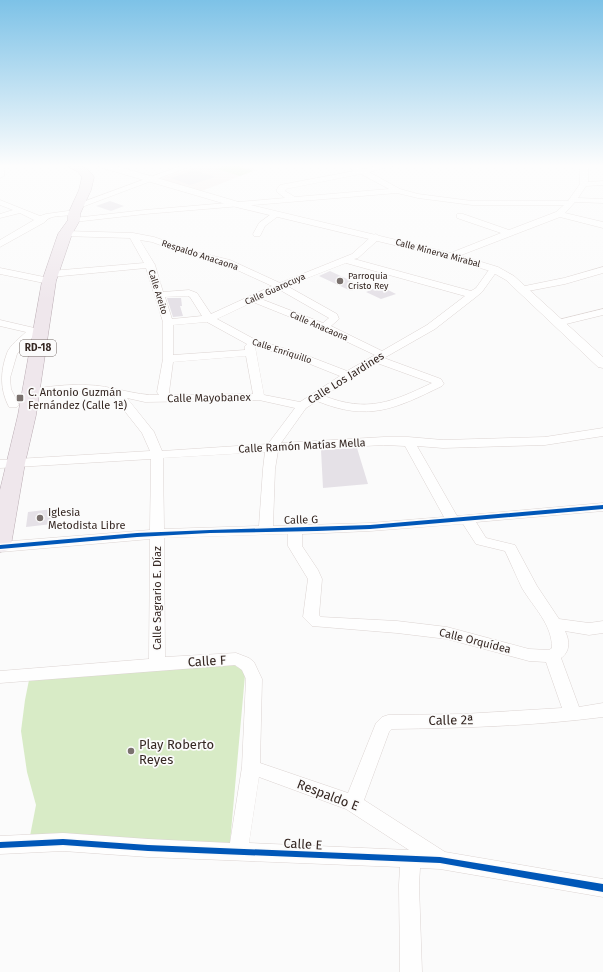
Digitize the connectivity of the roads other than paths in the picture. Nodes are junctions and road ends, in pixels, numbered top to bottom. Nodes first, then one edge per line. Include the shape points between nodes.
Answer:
1 (80, 210) edge
2 (167, 210) edge
3 (262, 210) edge
4 (563, 210) edge
5 (20, 211) joint
6 (76, 212) junction
7 (277, 214) junction
8 (559, 214) junction
9 (0, 216) edge
10 (460, 216) dead end
11 (42, 220) junction
12 (603, 225) edge
13 (508, 233) junction
14 (65, 234) junction
15 (257, 234) dead end
16 (133, 236) junction
17 (376, 237) junction
18 (0, 244) edge
19 (451, 256) junction
20 (346, 260) junction
21 (150, 265) junction
22 (494, 269) junction
23 (603, 270) edge
24 (0, 271) edge
25 (50, 277) junction
26 (280, 286) junction
27 (523, 289) junction
28 (159, 295) junction
29 (473, 295) junction
30 (253, 299) junction
31 (603, 312) edge
32 (209, 319) junction
33 (168, 322) junction
34 (0, 323) edge
35 (558, 323) junction
36 (324, 327) junction
37 (37, 332) junction
38 (250, 341) junction
39 (250, 354) junction
40 (380, 357) junction
41 (168, 359) junction
42 (602, 362) edge
43 (348, 375) junction
44 (116, 392) junction
45 (259, 397) junction
46 (316, 397) junction
47 (167, 399) junction
48 (23, 401) junction
49 (0, 406) edge
50 (302, 406) junction
51 (603, 432) edge
52 (408, 442) junction
53 (272, 448) junction
54 (157, 454) junction
55 (7, 463) edge
56 (603, 507) edge
57 (460, 521) junction
58 (266, 530) junction
59 (295, 531) junction
60 (157, 534) junction
61 (0, 546) edge
62 (554, 624) junction
63 (603, 627) edge
64 (552, 656) junction
65 (157, 664) junction
66 (0, 677) edge
67 (603, 710) edge
68 (573, 714) junction
69 (250, 767) junction
70 (353, 803) junction
71 (0, 845) edge
72 (238, 852) junction
73 (411, 858) junction
74 (440, 860) junction
75 (603, 888) edge
76 (412, 972) edge

1 - 6 street
2 - 6 street
3 - 7 street, Calle Minerva Mirabal
4 - 8 street
5 - 9 street
5 - 11 street
6 - 11 street via 46,216
6 - 14 main road, RD-18
7 - 15 street via 262,225
7 - 17 street, Calle Minerva Mirabal
8 - 12 street
8 - 13 street
10 - 13 street
11 - 18 street
13 - 19 street
14 - 16 street, Respaldo Anacaona
14 - 25 main road, RD-18
16 - 21 street, Calle Areito
16 - 26 street, Respaldo Anacaona via 227,262
17 - 19 street, Calle Minerva Mirabal
17 - 20 street, Calle Guarocuya via 355,256
19 - 22 street, Calle Minerva Mirabal
20 - 26 street, Calle Guarocuya
20 - 29 street
21 - 25 street
21 - 28 street, Calle Areito
22 - 27 street, Calle Minerva Mirabal
22 - 29 street, Calle Los Jardines
23 - 27 street
24 - 25 street
25 - 37 main road, RD-18
26 - 30 street, Calle Guarocuya
26 - 36 street, Respaldo Anacaona via 333,316 334,319
27 - 35 street, Calle Minerva Mirabal
28 - 32 street, Calle Enriquillo via 194,295
28 - 33 street, Calle Areito
29 - 40 street, Calle Los Jardines via 431,327
30 - 32 street, Calle Guarocuya
30 - 36 street, Calle Anacaona
31 - 35 street
32 - 33 street, Calle Guarocuya
32 - 38 street, Calle Enriquillo
33 - 41 street, Calle Areito
34 - 37 street
35 - 42 street, Calle Minerva Mirabal
36 - 40 street, Calle Anacaona
37 - 48 main road, RD-18
37 - 48 street via 12,352 4,378 5,389
38 - 39 street
38 - 43 street, Calle Enriquillo
39 - 41 street
39 - 45 street
40 - 43 street, Calle Los Jardines
40 - 46 street via 437,381 438,384 405,400 375,409 347,408
41 - 47 street, Calle Areito via 163,392
43 - 46 street, Calle Los Jardines
44 - 47 street, Calle Mayobanex via 145,399
44 - 48 street via 86,388
44 - 54 street, Calle Sagrario E. Díaz via 148,432
45 - 47 street, Calle Mayobanex
45 - 50 street, Calle Mayobanex
46 - 50 street, Calle Los Jardines
48 - 49 street
48 - 55 main road, RD-18 via 27,415
50 - 53 street, Calle Los Jardines
51 - 52 street, Calle Ramón Matías Mella via 544,441 443,444
52 - 53 street, Calle Ramón Matías Mella via 384,441
52 - 57 street
53 - 54 street, Calle Ramón Matías Mella
53 - 58 street, Calle Los Jardines
54 - 55 street, Calle Ramón Matías Mella
54 - 60 street, Calle Sagrario E. Díaz
55 - 61 main road, RD-18
56 - 57 street, Calle G
57 - 59 street, Calle G
57 - 62 street via 481,541 510,548 530,588
58 - 59 street, Calle G
58 - 60 street, Calle G
59 - 64 street, Calle Orquídea via 295,546 311,570 314,580 311,617 317,622 447,633 529,655
60 - 61 street, Calle G
60 - 65 street, Calle Sagrario E. Díaz
62 - 63 street via 589,629
62 - 64 street via 560,637 560,651
64 - 68 street
65 - 66 street, Calle F
65 - 69 street, Calle F via 236,659 249,666 254,679
67 - 68 street, Calle 2ª
68 - 70 street, Calle 2ª via 463,721 388,722 382,728
69 - 70 street, Respaldo E
69 - 72 street, Calle F
70 - 74 street, Respaldo E
71 - 72 street, Calle E via 63,842
72 - 73 street, Calle E
73 - 74 street, Calle E
73 - 76 street via 409,884
74 - 75 street, Calle E

